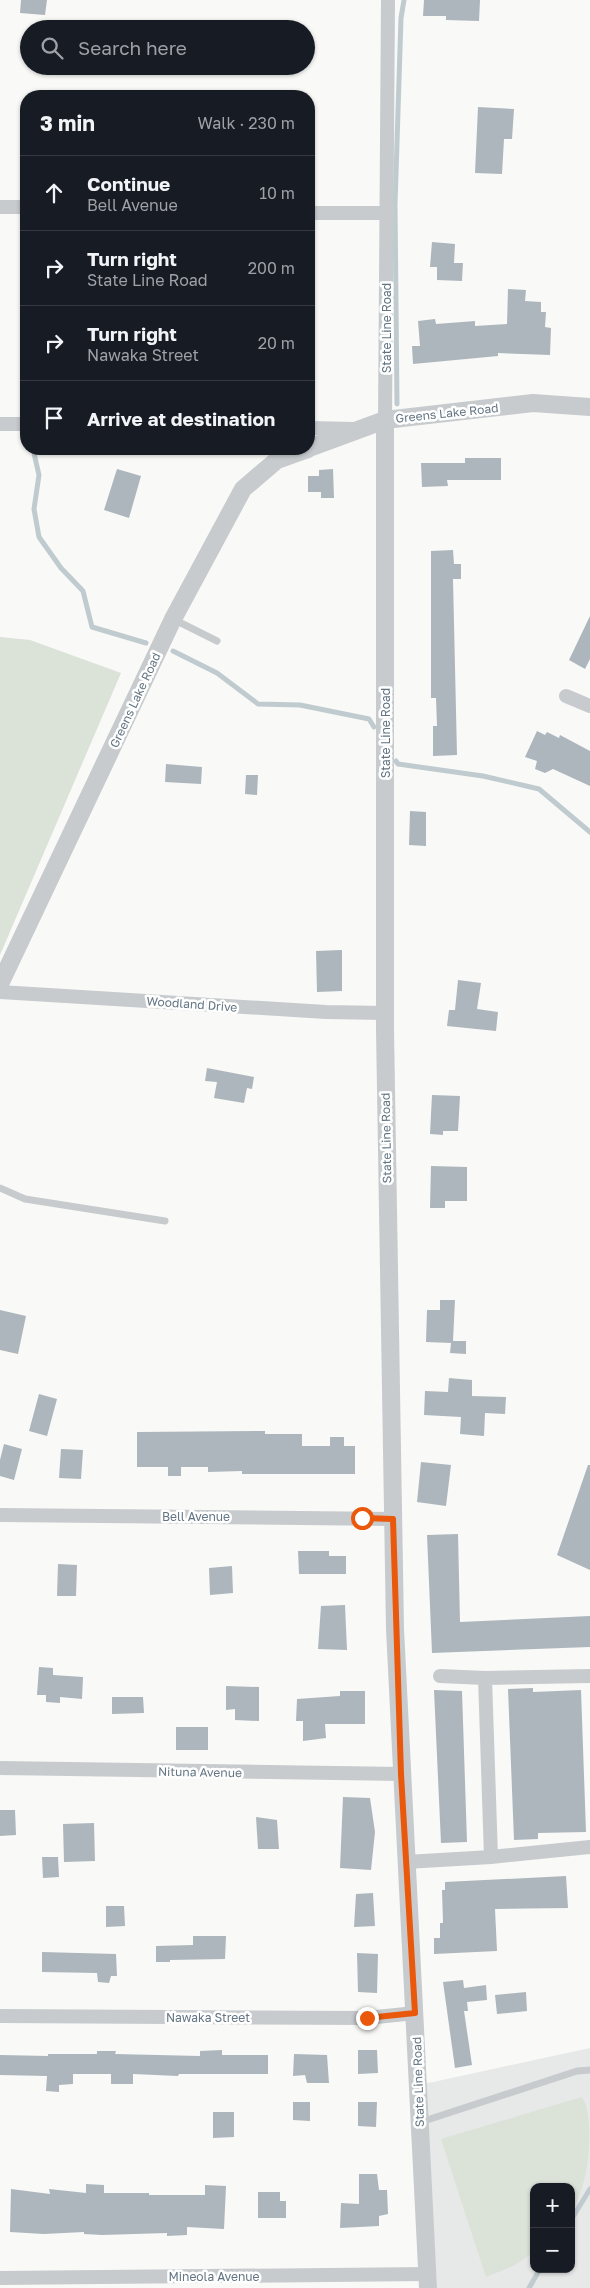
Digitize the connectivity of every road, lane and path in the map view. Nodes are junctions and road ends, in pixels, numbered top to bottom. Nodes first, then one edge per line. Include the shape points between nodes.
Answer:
1 (388, 0) edge
2 (0, 207) edge
3 (20, 207) edge
4 (315, 213) edge
5 (387, 213) junction
6 (590, 407) edge
7 (385, 420) junction
8 (0, 424) edge
9 (20, 424) edge
10 (315, 428) edge
11 (360, 429) junction
12 (315, 446) edge
13 (291, 455) edge
14 (173, 619) junction
15 (217, 642) dead end
16 (566, 696) dead end
17 (590, 706) edge
18 (0, 984) edge
19 (0, 992) edge
20 (385, 1013) junction
21 (0, 1188) edge
22 (164, 1221) dead end
23 (0, 1515) edge
24 (393, 1519) junction
25 (440, 1676) dead end
26 (590, 1676) edge
27 (485, 1678) junction
28 (0, 1768) edge
29 (401, 1774) junction
30 (590, 1847) edge
31 (490, 1857) junction
32 (406, 1862) junction
33 (415, 2013) junction
34 (0, 2016) edge
35 (590, 2070) edge
36 (419, 2123) junction
37 (0, 2278) edge
38 (428, 2281) edge

1 - 5 street, State Line Road
2 - 3 street
4 - 5 street
5 - 7 street, State Line Road
6 - 7 street, Greens Lake Road via 533,403
7 - 11 street, Greens Lake Road
7 - 20 street, State Line Road
8 - 9 street
10 - 11 street
11 - 12 street, Greens Lake Road
13 - 14 street, Greens Lake Road via 277,460 243,489
14 - 15 lane
14 - 18 street, Greens Lake Road
16 - 17 street
19 - 20 street, Woodland Drive
20 - 24 street, State Line Road
21 - 22 lane via 25,1199
23 - 24 street, Bell Avenue
24 - 29 street, State Line Road
25 - 27 street
26 - 27 street
27 - 31 street
28 - 29 street, Nituna Avenue
29 - 32 street, State Line Road
30 - 31 street
31 - 32 street
32 - 33 street, State Line Road
33 - 34 street, Nawaka Street via 367,2018
33 - 36 street, State Line Road
35 - 36 lane via 577,2071
36 - 38 street, State Line Road
37 - 38 street, Mineola Avenue

